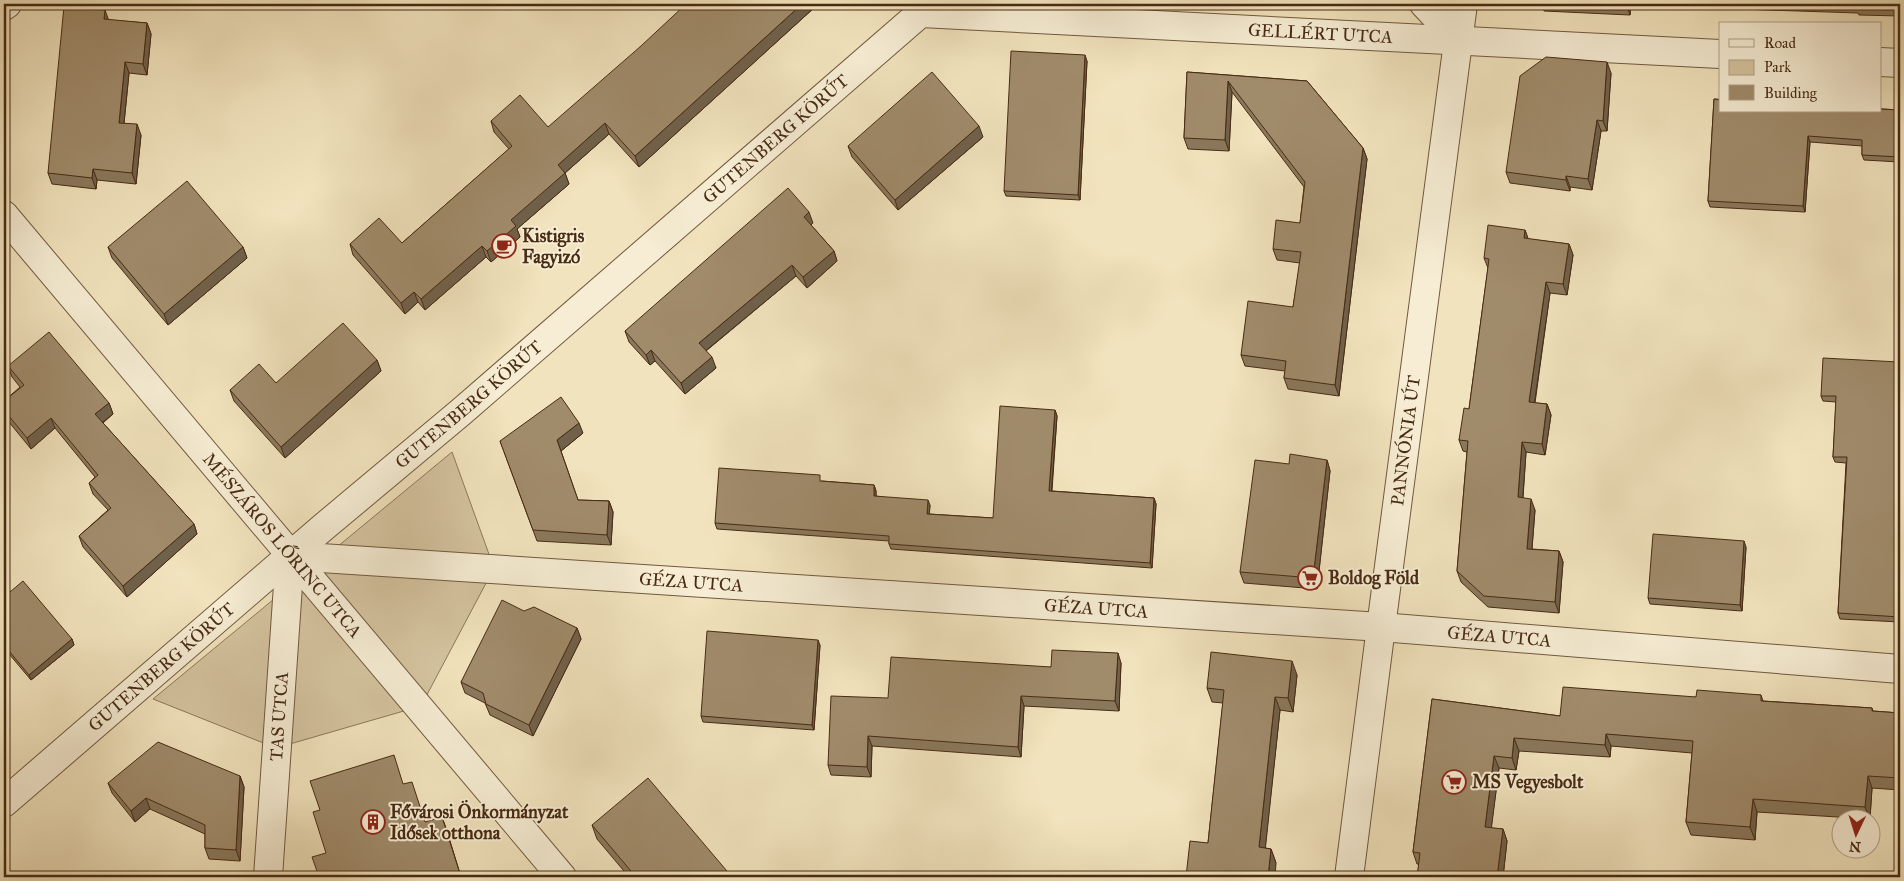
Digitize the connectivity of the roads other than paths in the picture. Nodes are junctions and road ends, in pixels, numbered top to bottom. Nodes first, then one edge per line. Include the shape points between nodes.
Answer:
1 (1424, 4) edge
2 (1463, 4) edge
3 (926, 8) edge
4 (1458, 40) junction
5 (1719, 54) edge
6 (1882, 62) edge
7 (1900, 63) edge
8 (4, 216) edge
9 (290, 556) junction
10 (1381, 627) junction
11 (1900, 669) edge
12 (4, 803) edge
13 (268, 877) edge
14 (562, 877) edge
15 (1350, 877) edge

1 - 4 street
2 - 4 street, PANNÓNIA ÚT
3 - 4 street, GELLÉRT UTCA
3 - 9 street, GUTENBERG KÖRÚT via 462,412
4 - 5 street, GELLÉRT UTCA
4 - 10 street, PANNÓNIA ÚT
6 - 7 street
8 - 9 street, MÉSZÁROS LŐRINC UTCA
9 - 10 street, GÉZA UTCA
9 - 12 street, GUTENBERG KÖRÚT
9 - 13 street, TAS UTCA
9 - 14 street, MÉSZÁROS LŐRINC UTCA
10 - 11 street, GÉZA UTCA
10 - 15 street, PANNÓNIA ÚT

